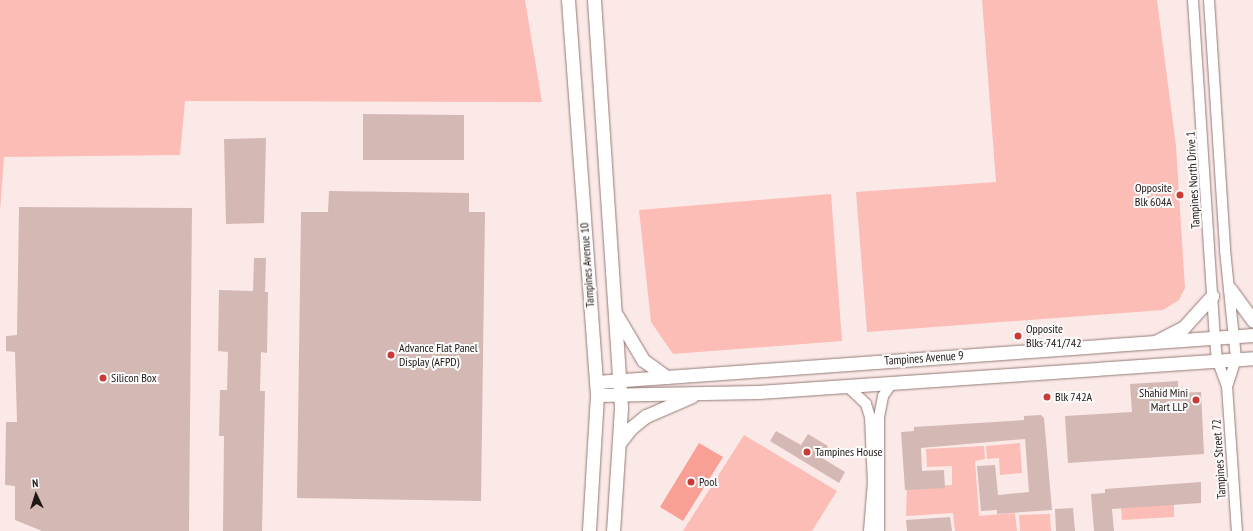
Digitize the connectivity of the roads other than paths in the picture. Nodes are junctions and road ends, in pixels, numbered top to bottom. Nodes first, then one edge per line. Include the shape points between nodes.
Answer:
1 (568, 0) edge
2 (594, 0) edge
3 (1193, 0) edge
4 (1209, 0) edge
5 (1214, 0) edge
6 (1210, 12) junction
7 (1230, 289) junction
8 (1212, 296) junction
9 (616, 312) junction
10 (1253, 322) edge
11 (1253, 335) edge
12 (1235, 337) junction
13 (1215, 338) junction
14 (1152, 343) junction
15 (1253, 358) edge
16 (1217, 359) junction
17 (1236, 359) junction
18 (666, 377) junction
19 (619, 381) junction
20 (892, 383) junction
21 (847, 386) junction
22 (1227, 386) junction
23 (596, 389) junction
24 (620, 394) junction
25 (697, 394) junction
26 (620, 442) junction
27 (589, 531) edge
28 (614, 531) edge
29 (869, 531) edge
30 (879, 531) edge
31 (1236, 531) edge

1 - 23 main road, Tampines Avenue 10
2 - 9 main road, Tampines Avenue 10
3 - 8 street, Tampines North Drive 1
4 - 6 street
5 - 6 street
6 - 7 street
7 - 10 main road
7 - 12 street
8 - 13 street, Tampines North Drive 1
8 - 14 main road via 1184,327
9 - 18 main road via 642,360
9 - 19 main road, Tampines Avenue 10
11 - 12 main road, Tampines Avenue 9
12 - 13 main road, Tampines Avenue 9
12 - 17 street
13 - 14 main road, Tampines Avenue 9
13 - 16 street, Tampines North Drive 1
14 - 18 main road, Tampines Avenue 9
15 - 17 main road, Tampines Avenue 9
16 - 17 main road, Tampines Avenue 9
16 - 20 main road, Tampines Avenue 9
16 - 22 street, Tampines Street 72
17 - 22 street, Tampines Street 72
18 - 19 main road, Tampines Avenue 9
19 - 23 main road, Tampines Avenue 9
19 - 24 main road, Tampines Avenue 10
20 - 21 main road, Tampines Avenue 9
20 - 30 street via 880,408
21 - 25 main road, Tampines Avenue 9
21 - 29 street via 866,404 870,417 873,482
22 - 31 street, Tampines Street 72
23 - 24 main road, Tampines Avenue 9
23 - 27 main road, Tampines Avenue 10
24 - 25 main road, Tampines Avenue 9
24 - 26 main road, Tampines Avenue 10
25 - 26 main road via 646,416 631,428
26 - 28 main road, Tampines Avenue 10

